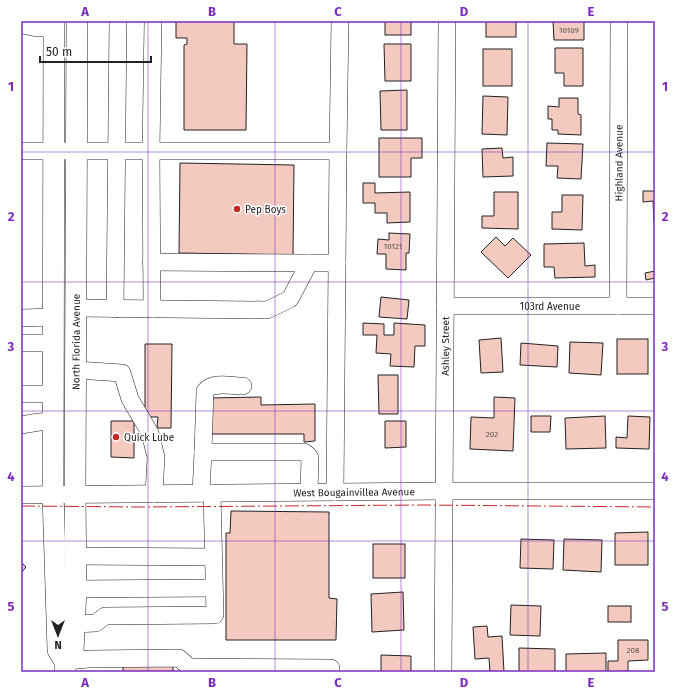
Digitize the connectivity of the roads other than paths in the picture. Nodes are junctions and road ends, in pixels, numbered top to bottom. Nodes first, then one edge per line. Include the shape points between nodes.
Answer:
1 (77, 21) edge
2 (118, 21) edge
3 (153, 21) edge
4 (340, 21) edge
5 (447, 21) edge
6 (619, 21) edge
7 (21, 22) edge
8 (54, 24) edge
9 (54, 150) junction
10 (77, 150) junction
11 (116, 150) junction
12 (151, 150) junction
13 (21, 151) edge
14 (338, 151) junction
15 (151, 262) junction
16 (309, 263) junction
17 (337, 264) junction
18 (445, 306) junction
19 (618, 306) junction
20 (655, 306) edge
21 (76, 308) junction
22 (115, 309) junction
23 (152, 309) junction
24 (54, 317) junction
25 (21, 318) edge
26 (21, 343) edge
27 (54, 343) junction
28 (76, 370) junction
29 (243, 386) dead end
30 (21, 394) edge
31 (53, 394) junction
32 (53, 421) junction
33 (21, 425) edge
34 (203, 452) junction
35 (444, 491) junction
36 (655, 491) edge
37 (309, 492) junction
38 (335, 492) junction
39 (206, 493) junction
40 (154, 494) junction
41 (21, 495) edge
42 (53, 495) junction
43 (75, 495) junction
44 (76, 556) junction
45 (214, 557) junction
46 (214, 588) junction
47 (76, 589) junction
48 (74, 624) junction
49 (105, 665) edge
50 (65, 666) edge
51 (331, 668) dead end
52 (189, 670) edge
53 (443, 672) edge

1 - 10 main road, North Florida Avenue
2 - 11 street
3 - 12 street
4 - 14 street
5 - 18 street, Ashley Street
6 - 19 street, Highland Avenue
7 - 8 street via 23,25 36,28
8 - 9 main road
9 - 10 street
9 - 13 street
9 - 24 main road
10 - 11 street
10 - 21 main road, North Florida Avenue
11 - 12 street
11 - 22 street
12 - 14 street
12 - 15 street
14 - 17 street
15 - 16 street
15 - 23 street
16 - 17 street
16 - 23 street via 290,299 267,310
17 - 38 street
18 - 19 street, 103rd Avenue
18 - 35 street, Ashley Street
19 - 20 street, 103rd Avenue
21 - 22 street
21 - 28 main road, North Florida Avenue
22 - 23 street
24 - 25 street
24 - 27 main road
26 - 27 street
27 - 31 main road
28 - 40 street via 122,373 130,400 150,433 156,456
28 - 43 main road, North Florida Avenue
29 - 34 street via 213,385 204,391
30 - 31 street
31 - 32 main road
32 - 33 street
32 - 42 main road
34 - 37 street via 304,452 310,458
34 - 39 street
35 - 36 street, West Bougainvillea Avenue
35 - 38 street, West Bougainvillea Avenue
35 - 53 street, Ashley Street
37 - 38 street, West Bougainvillea Avenue
37 - 39 street, West Bougainvillea Avenue
39 - 40 street, West Bougainvillea Avenue
39 - 45 street
40 - 43 street, West Bougainvillea Avenue
41 - 42 street, West Bougainvillea Avenue
42 - 43 street, West Bougainvillea Avenue
42 - 50 main road via 58,650
43 - 44 main road, North Florida Avenue
44 - 45 street
44 - 47 main road, North Florida Avenue
45 - 46 street
46 - 47 street
46 - 48 street via 215,615 105,616 96,623
47 - 48 main road, North Florida Avenue
48 - 50 main road, North Florida Avenue via 72,652
49 - 50 street
49 - 52 street via 179,658
51 - 52 street

